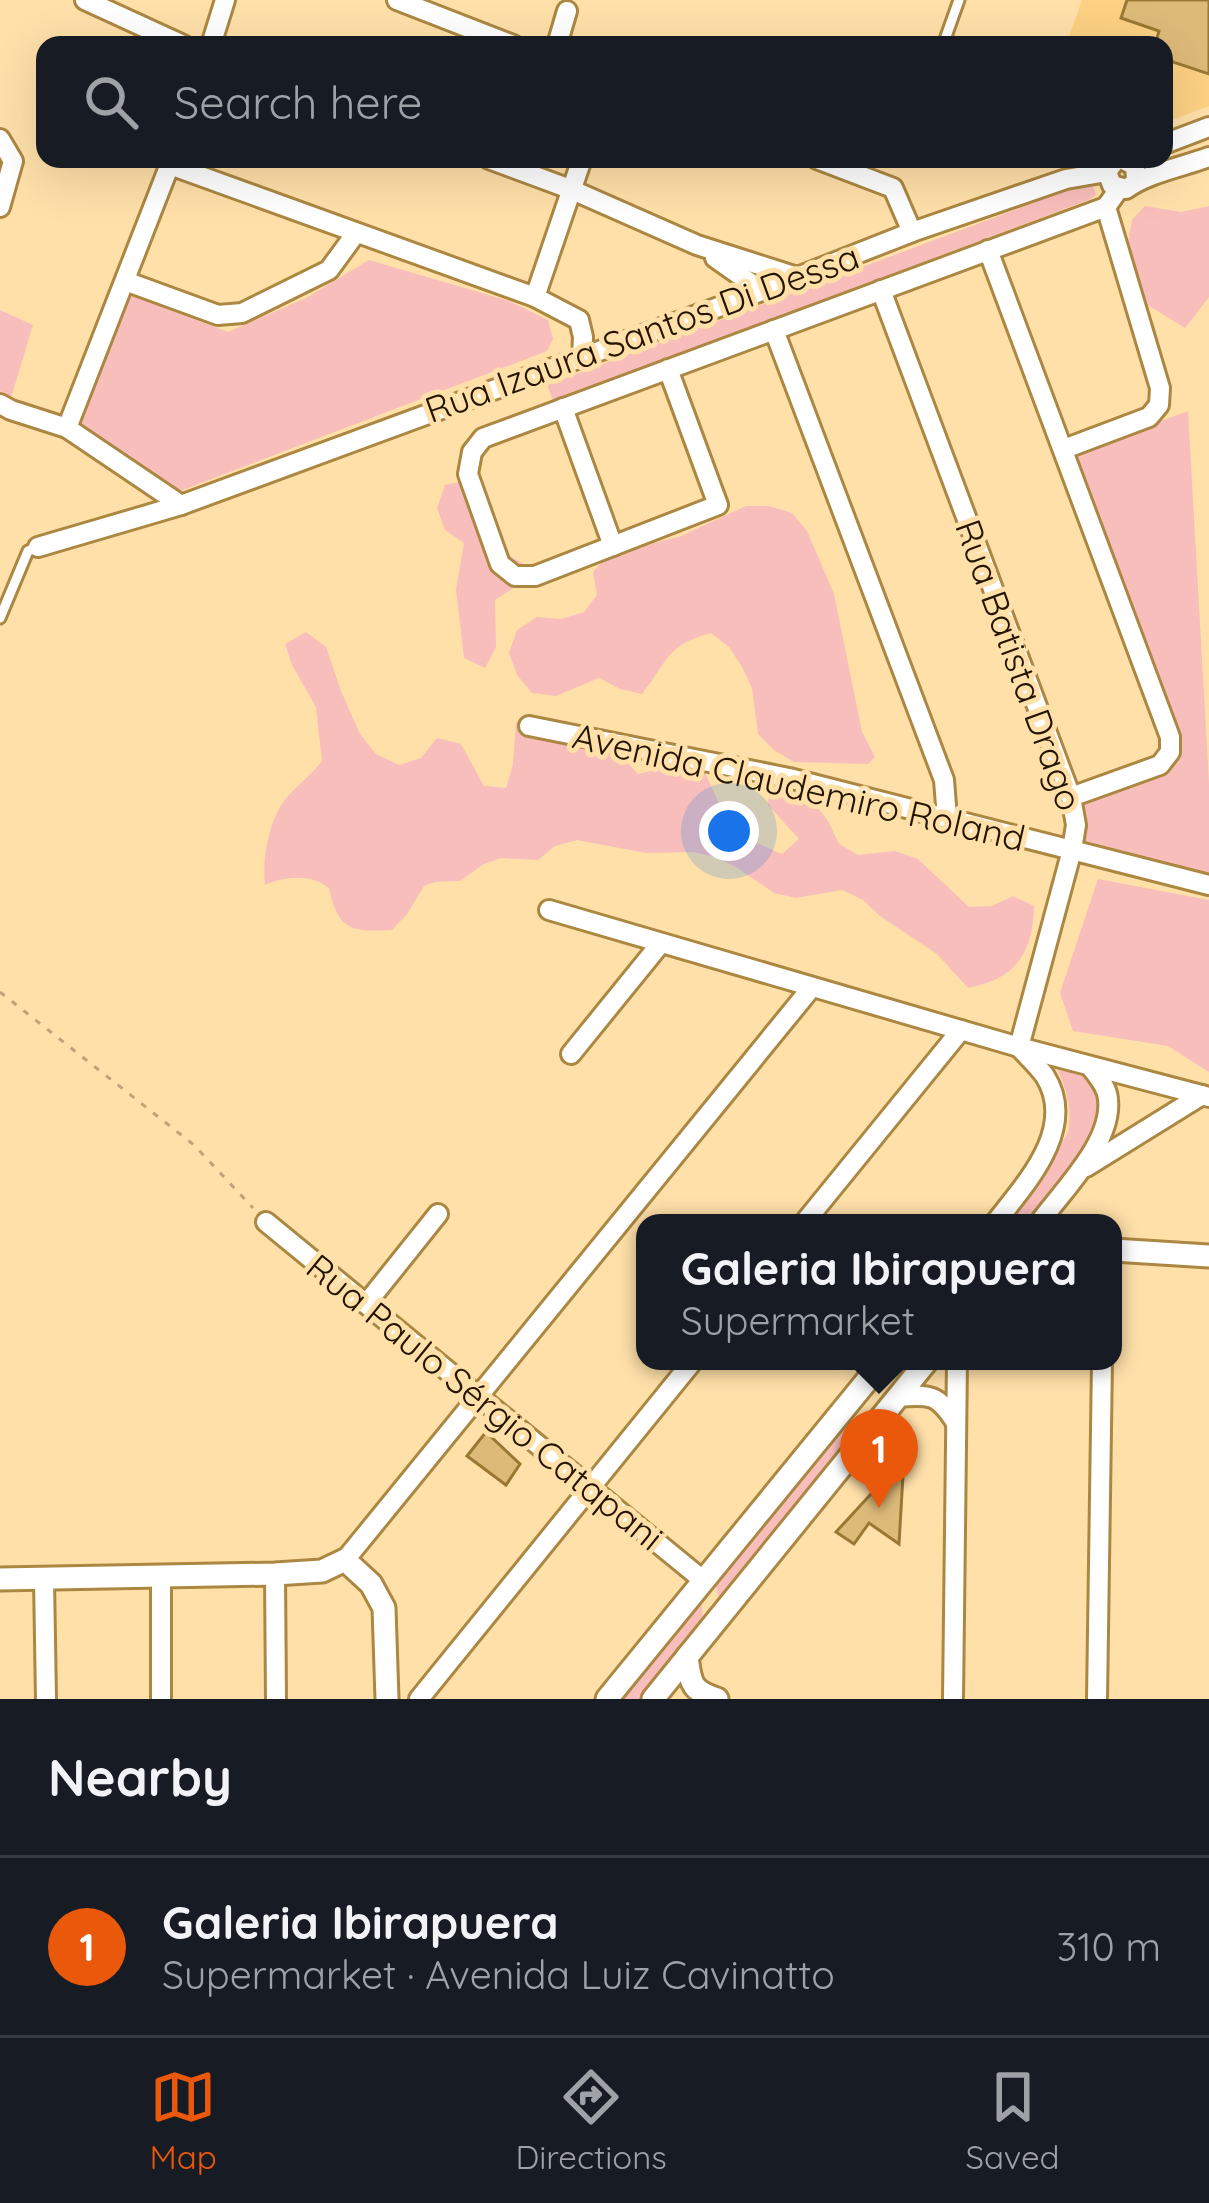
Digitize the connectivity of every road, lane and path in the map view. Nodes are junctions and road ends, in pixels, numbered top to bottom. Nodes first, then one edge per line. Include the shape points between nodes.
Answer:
1 (85, 0) edge
2 (225, 0) edge
3 (397, 0) edge
4 (959, 0) edge
5 (567, 11) dead end
6 (163, 36) edge
7 (214, 36) edge
8 (490, 36) edge
9 (560, 36) edge
10 (946, 36) edge
11 (1209, 127) edge
12 (0, 139) edge
13 (1173, 141) edge
14 (1209, 158) edge
15 (169, 168) edge
16 (187, 168) edge
17 (513, 168) edge
18 (578, 168) edge
19 (840, 168) edge
20 (1122, 172) edge
21 (570, 189) junction
22 (0, 207) edge
23 (1106, 207) junction
24 (912, 232) junction
25 (356, 233) junction
26 (697, 245) junction
27 (988, 250) junction
28 (797, 277) junction
29 (125, 281) junction
30 (881, 290) junction
31 (762, 291) junction
32 (535, 297) junction
33 (774, 330) junction
34 (582, 356) junction
35 (668, 369) junction
36 (0, 404) edge
37 (563, 408) junction
38 (67, 428) junction
39 (1064, 449) junction
40 (181, 505) junction
41 (614, 546) junction
42 (38, 547) joint
43 (0, 618) edge
44 (529, 726) dead end
45 (1071, 797) junction
46 (947, 818) junction
47 (1072, 850) junction
48 (1209, 885) edge
49 (549, 910) dead end
50 (661, 943) junction
51 (812, 987) junction
52 (0, 992) edge
53 (961, 1030) junction
54 (1019, 1047) junction
55 (571, 1054) dead end
56 (1090, 1066) junction
57 (1205, 1096) edge
58 (1077, 1173) junction
59 (438, 1214) dead end
60 (811, 1214) edge
61 (1002, 1214) edge
62 (1046, 1214) edge
63 (266, 1222) joint
64 (1122, 1251) edge
65 (1209, 1256) edge
66 (366, 1304) junction
67 (686, 1370) edge
68 (876, 1370) edge
69 (920, 1370) edge
70 (957, 1370) edge
71 (1102, 1370) edge
72 (478, 1396) junction
73 (898, 1397) junction
74 (845, 1408) junction
75 (956, 1423) junction
76 (872, 1430) junction
77 (590, 1488) junction
78 (345, 1560) junction
79 (275, 1574) junction
80 (161, 1577) junction
81 (44, 1579) junction
82 (0, 1580) edge
83 (704, 1581) junction
84 (711, 1628) junction
85 (687, 1658) junction
86 (46, 1699) edge
87 (161, 1699) edge
88 (276, 1699) edge
89 (387, 1699) edge
90 (419, 1699) edge
91 (607, 1699) edge
92 (653, 1699) edge
93 (717, 1699) edge
94 (953, 1699) edge
95 (1097, 1699) edge

1 - 6 street
2 - 7 street
3 - 8 street
4 - 10 lane
5 - 9 street
11 - 13 street
12 - 22 street via 13,161
14 - 20 street, Rua Izaura Santos Di Dessa via 1156,176
15 - 29 street
16 - 25 street
17 - 21 street
18 - 21 street
19 - 24 street via 892,188
20 - 23 street
20 - 24 street, Rua Izaura Santos Di Dessa via 1066,178
21 - 26 street
21 - 32 street
23 - 27 street, Rua Izaura Santos Di Dessa
23 - 39 street via 1159,405 1149,417
24 - 28 street, Rua Izaura Santos Di Dessa
25 - 29 street via 329,270 242,313 218,315
25 - 32 street
26 - 28 street
26 - 31 street
27 - 30 street, Rua Izaura Santos Di Dessa
27 - 39 street
28 - 31 street, Rua Izaura Santos Di Dessa
29 - 38 street
30 - 33 street, Rua Izaura Santos Di Dessa
30 - 45 street, Rua Batista Drago
31 - 34 street, Rua Izaura Santos Di Dessa
32 - 34 street via 579,320
33 - 35 street, Rua Izaura Santos Di Dessa
33 - 46 street via 944,780
34 - 40 street, Rua Izaura Santos Di Dessa
35 - 37 street, Rua Izaura Santos Di Dessa
35 - 41 street via 718,506
36 - 38 street
37 - 41 street
37 - 41 street, Rua Izaura Santos Di Dessa via 483,438 472,452 468,474 500,563 515,576 535,576
38 - 40 street
39 - 45 street via 1170,737 1160,765
40 - 42 street, Rua Izaura Santos Di Dessa
42 - 43 lane via 28,551
44 - 46 street, Avenida Claudemiro Roland
45 - 47 street, Rua Batista Drago
46 - 47 street, Avenida Claudemiro Roland
47 - 48 street, Avenida Claudemiro Roland
47 - 54 street, Rua Batista Drago
49 - 50 street
50 - 51 street
50 - 55 street
51 - 53 street
51 - 72 street
52 - 63 path via 194,1144
53 - 54 street
53 - 60 street
54 - 56 street
54 - 61 street via 1046,1078 1055,1103 1052,1137
56 - 57 street
56 - 58 street via 1108,1095 1108,1117
57 - 58 street
58 - 62 street
59 - 66 street
63 - 66 street, Rua Paulo Sérgio Catapani
64 - 65 street
66 - 72 street, Rua Paulo Sérgio Catapani
67 - 77 street
68 - 74 street
69 - 73 street
70 - 75 street
71 - 95 street
72 - 77 street, Rua Paulo Sérgio Catapani
72 - 78 street
73 - 75 street via 927,1394
73 - 76 street
74 - 76 street
74 - 83 street
75 - 94 street
76 - 84 street
77 - 83 street, Rua Paulo Sérgio Catapani
77 - 90 street
78 - 79 street
78 - 89 street via 384,1608
79 - 80 street
79 - 88 street
80 - 81 street
80 - 87 street
81 - 82 street
81 - 86 street
83 - 84 street
83 - 91 street
84 - 85 street
85 - 92 street
85 - 93 street via 691,1683

